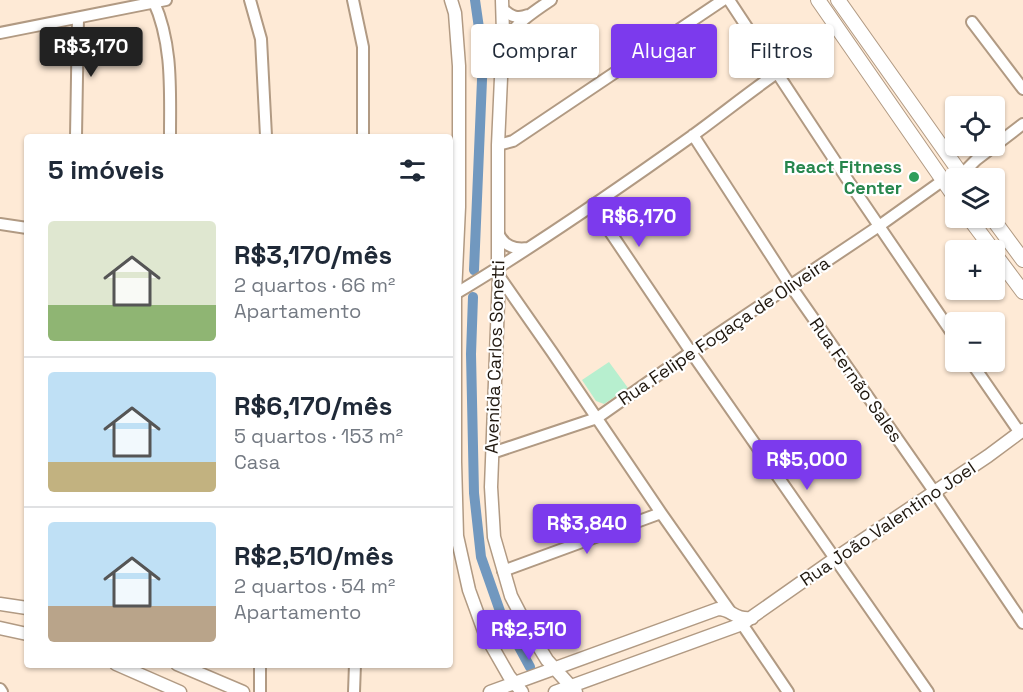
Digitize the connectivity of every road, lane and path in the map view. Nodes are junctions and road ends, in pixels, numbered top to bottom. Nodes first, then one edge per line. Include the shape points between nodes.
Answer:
1 (166, 0) edge
2 (250, 0) edge
3 (353, 0) edge
4 (452, 0) edge
5 (551, 0) edge
6 (723, 0) edge
7 (729, 0) edge
8 (818, 0) edge
9 (838, 0) edge
10 (154, 1) edge
11 (502, 5) edge
12 (529, 15) junction
13 (78, 18) junction
14 (972, 22) dead end
15 (502, 24) edge
16 (519, 24) edge
17 (745, 24) edge
18 (0, 33) edge
19 (501, 78) edge
20 (770, 78) edge
21 (780, 78) edge
22 (1023, 89) edge
23 (1023, 124) edge
24 (76, 134) edge
25 (170, 134) edge
26 (266, 134) edge
27 (363, 134) edge
28 (693, 135) junction
29 (498, 145) junction
30 (951, 160) junction
31 (976, 160) junction
32 (957, 168) edge
33 (968, 168) edge
34 (942, 181) junction
35 (945, 185) edge
36 (592, 205) junction
37 (0, 224) edge
38 (879, 226) junction
39 (24, 228) edge
40 (999, 228) edge
41 (498, 232) junction
42 (529, 248) junction
43 (1023, 260) edge
44 (1005, 267) edge
45 (499, 272) junction
46 (790, 285) junction
47 (1023, 292) edge
48 (453, 294) edge
49 (945, 323) edge
50 (692, 352) junction
51 (978, 372) edge
52 (597, 418) junction
53 (1022, 433) edge
54 (492, 453) junction
55 (935, 492) junction
56 (661, 513) junction
57 (836, 558) junction
58 (503, 571) junction
59 (0, 604) edge
60 (718, 604) junction
61 (24, 608) edge
62 (1023, 622) edge
63 (740, 624) junction
64 (0, 628) edge
65 (24, 633) edge
66 (125, 668) edge
67 (186, 668) edge
68 (260, 668) edge
69 (354, 668) edge
70 (555, 668) junction
71 (518, 687) edge
72 (573, 689) edge
73 (180, 692) edge
74 (243, 692) edge
75 (260, 692) edge
76 (354, 692) edge
77 (490, 692) edge
78 (555, 692) edge
79 (788, 692) edge
80 (928, 692) edge

1 - 10 street
2 - 26 street via 261,39
3 - 27 street via 363,47
4 - 48 street, Avenida Carlos Sonetti via 459,66 459,207
5 - 12 street
6 - 29 street via 513,141
7 - 17 street
8 - 34 main road
9 - 30 main road
10 - 13 street
10 - 25 street via 170,70
11 - 12 street via 513,17
11 - 15 street, Avenida Carlos Sonetti
12 - 16 street
13 - 18 street
13 - 24 street
14 - 22 street
19 - 29 street, Avenida Carlos Sonetti
20 - 28 street
21 - 38 street
23 - 31 street
28 - 36 street
28 - 46 street, Rua Fernão Sales
29 - 41 street, Avenida Carlos Sonetti
30 - 31 street via 962,165
30 - 32 main road
31 - 33 street
34 - 35 main road
34 - 38 street, Rua Felipe Fogaça de Oliveira
36 - 42 street
36 - 50 street
37 - 39 street
38 - 46 street, Rua Felipe Fogaça de Oliveira
38 - 49 street
40 - 43 main road
41 - 42 street via 511,247
41 - 45 street, Avenida Carlos Sonetti
42 - 45 street
44 - 47 main road
45 - 48 street
45 - 52 street
45 - 54 street, Avenida Carlos Sonetti
46 - 50 street, Rua Felipe Fogaça de Oliveira
46 - 55 street, Rua Fernão Sales
48 - 71 street, Avenida Carlos Sonetti via 457,536 469,590 485,634
50 - 52 street, Rua Felipe Fogaça de Oliveira
50 - 57 street
51 - 53 street
52 - 54 street, Rua Felipe Fogaça de Oliveira
52 - 56 street
53 - 55 street, Rua João Valentino Joel
54 - 58 street, Avenida Carlos Sonetti via 494,537
55 - 57 street, Rua João Valentino Joel
55 - 62 street, Rua Fernão Sales
56 - 58 street
56 - 60 street
57 - 63 street, Rua João Valentino Joel
57 - 80 street
58 - 70 street, Avenida Carlos Sonetti via 528,629
59 - 61 street
60 - 63 street via 741,618
60 - 63 street via 719,622 725,627
60 - 70 street
63 - 72 street, Rua João Valentino Joel
63 - 79 street
64 - 65 street
66 - 73 street
67 - 74 street
68 - 75 street
69 - 76 street
70 - 71 street
70 - 72 street, Avenida Carlos Sonetti
71 - 77 street
72 - 78 street, Rua João Valentino Joel

